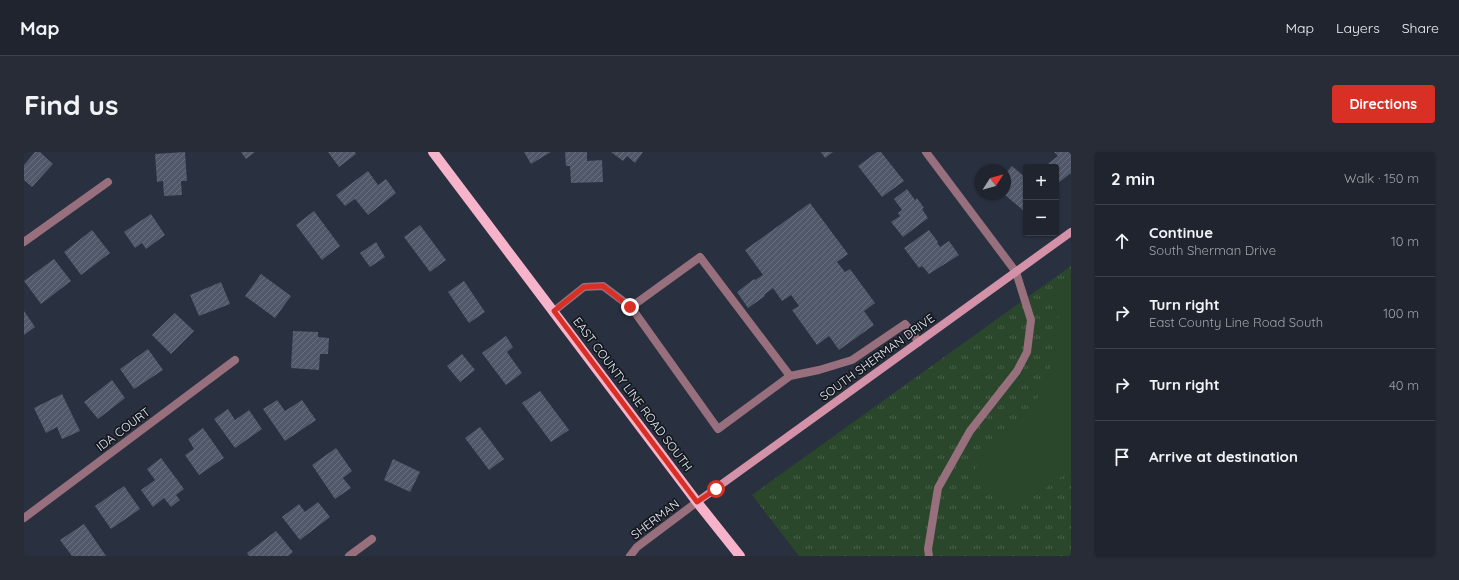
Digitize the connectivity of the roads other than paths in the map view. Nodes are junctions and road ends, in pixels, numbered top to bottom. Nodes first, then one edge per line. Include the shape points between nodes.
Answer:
1 (433, 152) edge
2 (926, 152) edge
3 (108, 182) dead end
4 (1071, 232) edge
5 (24, 242) edge
6 (1016, 272) junction
7 (630, 307) junction
8 (554, 311) junction
9 (919, 342) junction
10 (235, 360) dead end
11 (790, 376) junction
12 (697, 502) junction
13 (24, 518) edge
14 (372, 539) dead end
15 (349, 556) edge
16 (630, 556) edge
17 (740, 556) edge
18 (929, 556) edge

1 - 8 main road, EAST COUNTY LINE ROAD SOUTH
2 - 6 street
3 - 5 street
4 - 6 street, SOUTH SHERMAN DRIVE
6 - 9 street, SOUTH SHERMAN DRIVE
6 - 18 street via 1031,320 1027,352 1017,371 970,430 938,488
7 - 8 street via 603,286 584,287
7 - 11 street via 700,257
7 - 11 street via 718,429
8 - 12 main road, EAST COUNTY LINE ROAD SOUTH
9 - 11 street via 905,324 852,360
9 - 12 street, SOUTH SHERMAN DRIVE
10 - 13 street, IDA COURT
12 - 16 street, SHERMAN via 637,547
12 - 17 main road, EAST COUNTY LINE ROAD SOUTH
14 - 15 street

